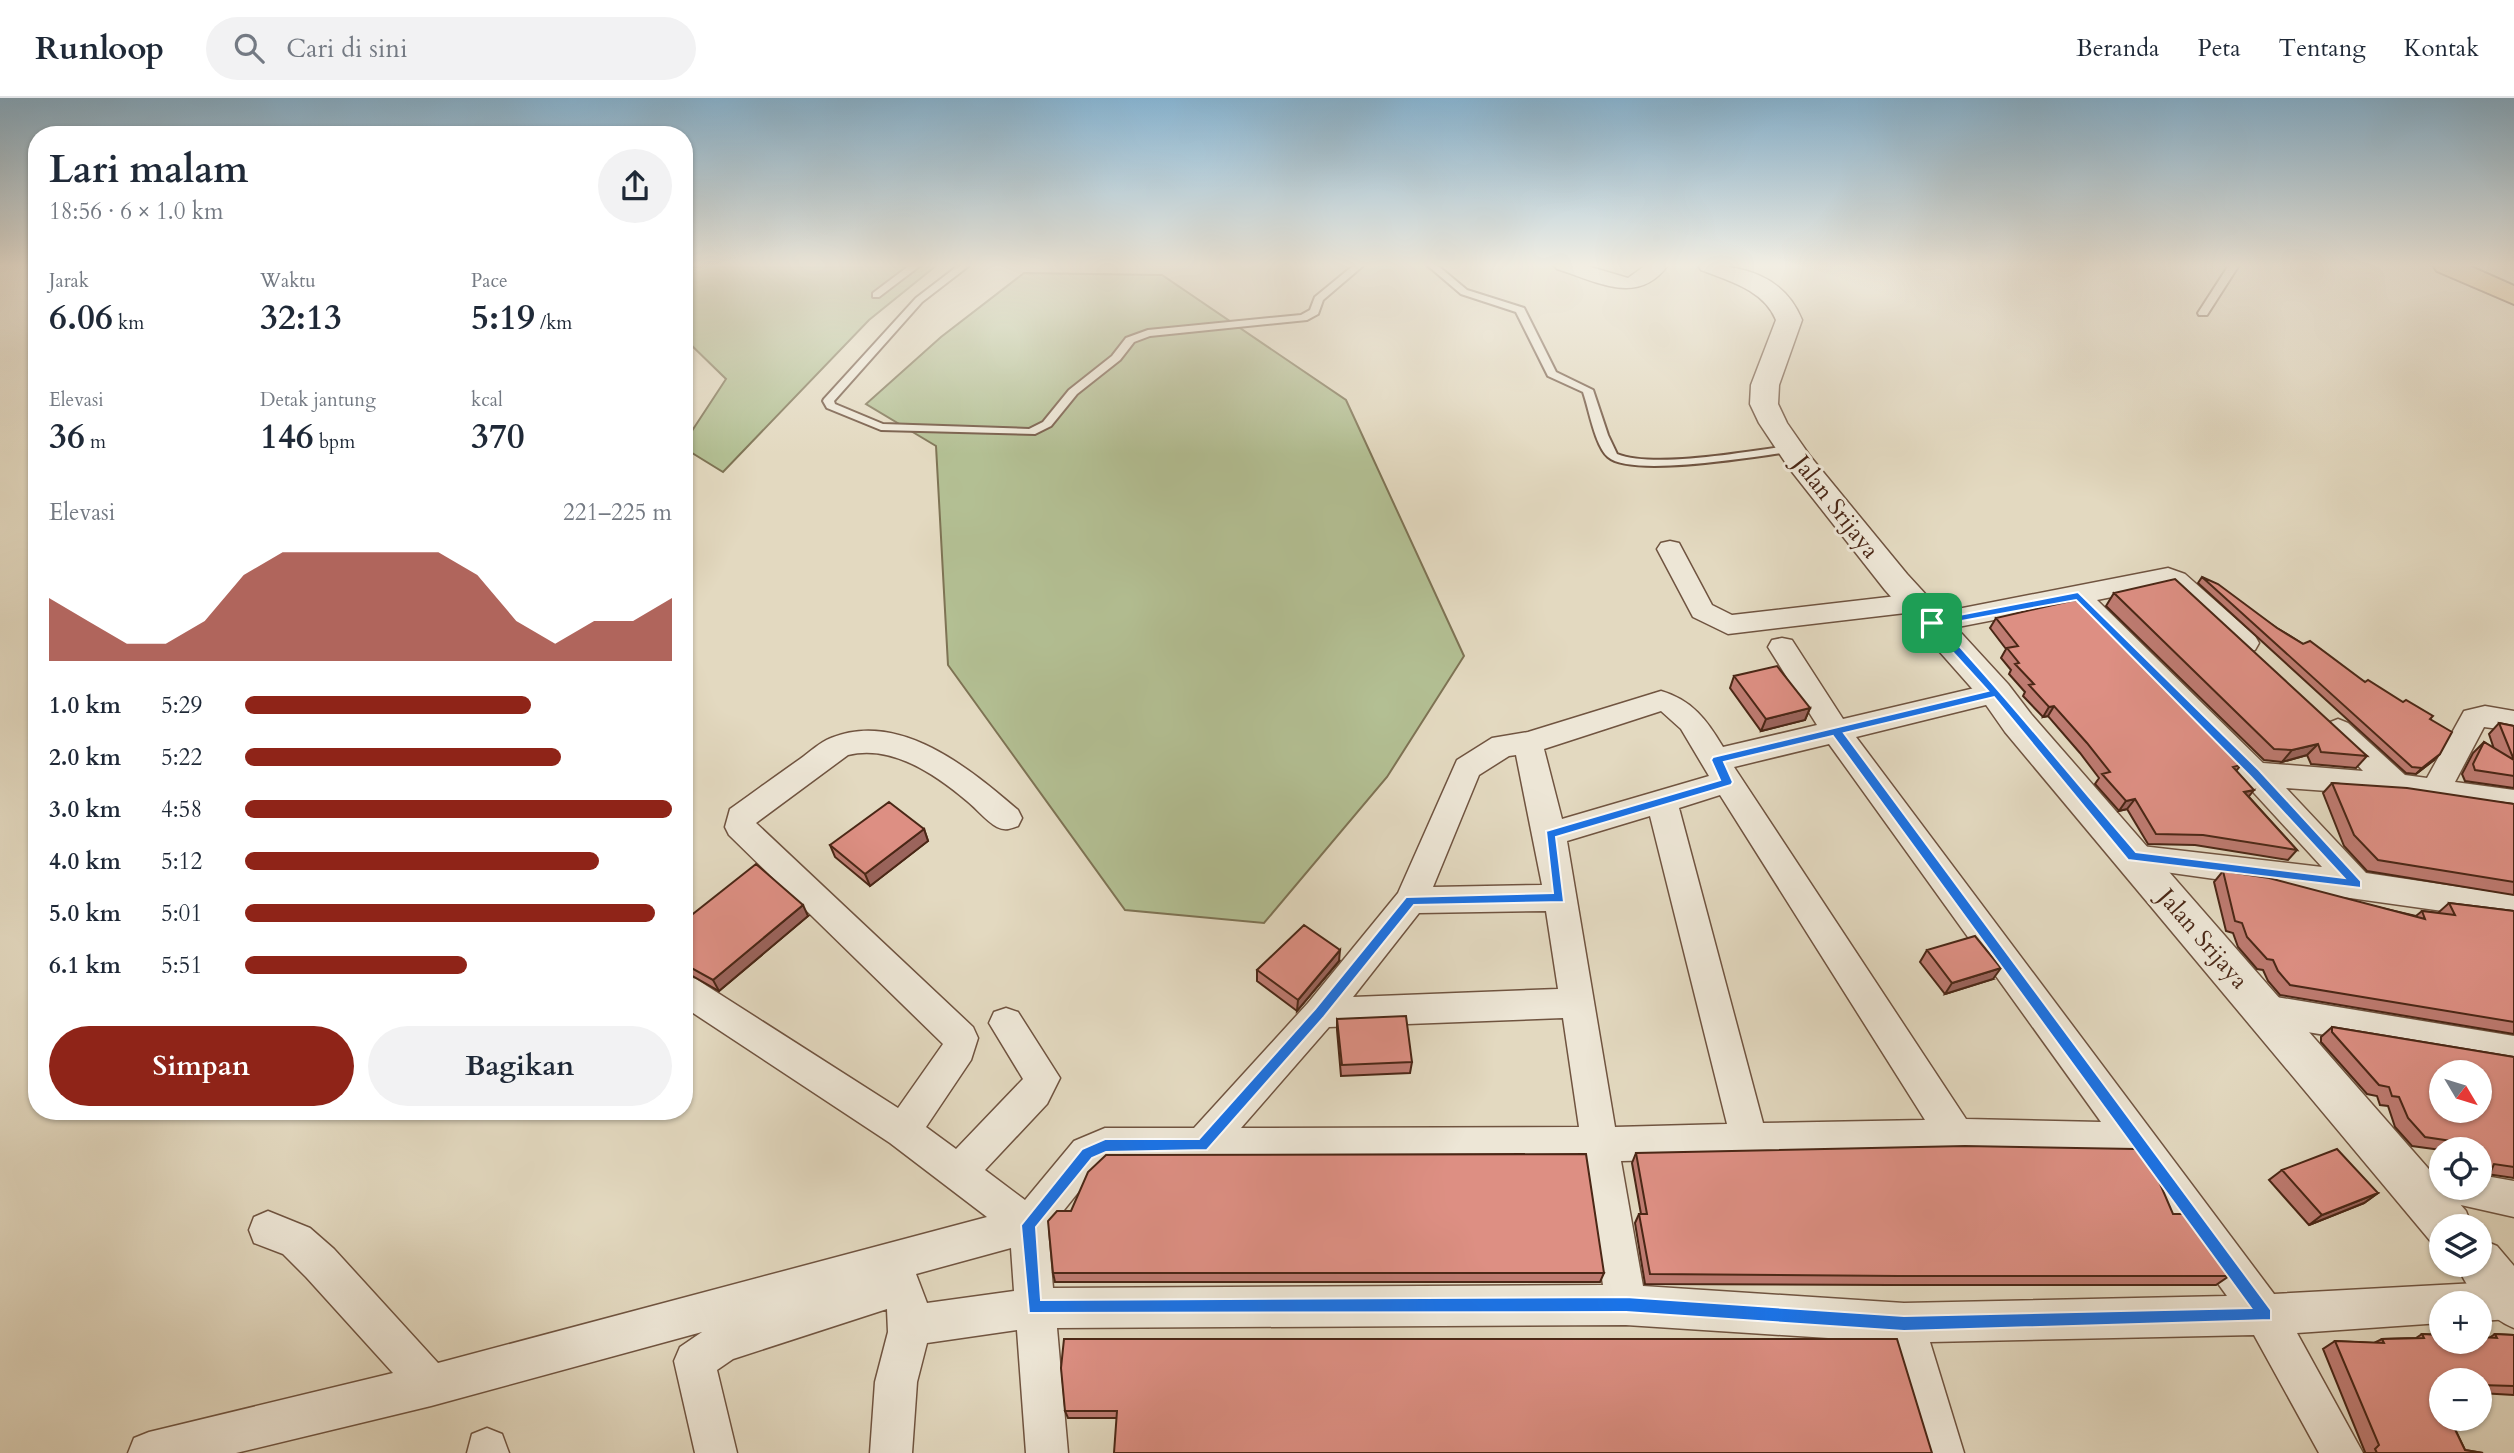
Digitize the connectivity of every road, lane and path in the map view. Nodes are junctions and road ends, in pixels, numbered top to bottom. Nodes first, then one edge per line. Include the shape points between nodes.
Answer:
1 (894, 328) edge
2 (1189, 328) edge
3 (1529, 328) edge
4 (1786, 328) edge
5 (1790, 449) junction
6 (1670, 549) dead end
7 (2078, 596) junction
8 (1923, 613) junction
9 (1782, 647) dead end
10 (2267, 664) edge
11 (1996, 693) junction
12 (2317, 710) edge
13 (2514, 720) edge
14 (1836, 731) junction
15 (1528, 743) junction
16 (1722, 771) junction
17 (2255, 774) junction
18 (2397, 785) junction
19 (2436, 789) junction
20 (1662, 802) junction
21 (2514, 802) edge
22 (1007, 818) dead end
23 (1550, 834) junction
24 (2133, 857) junction
25 (2357, 884) junction
26 (1560, 898) junction
27 (1411, 900) junction
28 (2514, 908) edge
29 (693, 995) edge
30 (1577, 1003) junction
31 (2264, 1010) junction
32 (1320, 1013) junction
33 (1006, 1023) dead end
34 (2514, 1051) edge
35 (903, 1131) junction
36 (1956, 1136) junction
37 (2136, 1139) junction
38 (1748, 1141) junction
39 (1599, 1144) junction
40 (1202, 1145) junction
41 (959, 1171) junction
42 (2425, 1182) edge
43 (2492, 1195) edge
44 (2514, 1199) edge
45 (2442, 1214) edge
46 (1028, 1225) junction
47 (268, 1230) dead end
48 (2492, 1277) edge
49 (2512, 1301) edge
50 (1626, 1305) junction
51 (1034, 1308) junction
52 (2265, 1315) junction
53 (1904, 1324) junction
54 (908, 1332) junction
55 (432, 1385) junction
56 (149, 1453) edge
57 (716, 1453) edge
58 (891, 1453) edge
59 (1047, 1453) edge
60 (1944, 1453) edge
61 (2342, 1453) edge

1 - 2 lane via 828,401 831,406 881,427 1031,432 1047,424 1073,392 1116,358 1130,340 1147,332
3 - 5 lane via 1552,374 1588,390 1616,459 1647,464
4 - 5 street, Jalan Srijaya via 1765,385 1764,404
5 - 8 street, Jalan Srijaya
6 - 8 street via 1702,611 1728,625
7 - 8 street
7 - 10 street via 2173,578
7 - 17 street
8 - 11 street, Jalan Srijaya
9 - 14 street
11 - 14 street
11 - 24 street, Jalan Srijaya
12 - 18 street
13 - 19 street via 2474,718
14 - 16 street
14 - 37 street
15 - 16 street via 1668,701 1683,711
15 - 23 street
15 - 27 street via 1502,746 1467,768
16 - 20 street
16 - 36 street
17 - 18 street
17 - 25 street
18 - 19 street
19 - 21 street
20 - 23 street
20 - 38 street
22 - 35 street via 950,770 927,758 857,741 838,747 739,822 961,1038 960,1049
23 - 26 street
24 - 25 street
24 - 31 street, Jalan Srijaya
25 - 28 street
26 - 27 street
26 - 30 street
27 - 32 street
29 - 35 street
30 - 32 street
30 - 39 street
31 - 34 street
31 - 42 street, Jalan Srijaya
32 - 40 street
33 - 41 street via 1042,1078 1034,1093
35 - 41 street
36 - 37 street
36 - 38 street
37 - 52 street
38 - 39 street
39 - 40 street
39 - 50 street
40 - 46 street via 1096,1147
41 - 46 street
42 - 45 street, Jalan Srijaya
43 - 44 street
46 - 51 street
46 - 55 street
47 - 55 street via 296,1241 320,1263
48 - 49 street
49 - 52 street
50 - 51 street
50 - 53 street
51 - 54 street via 922,1324
51 - 59 street
52 - 53 street
52 - 61 street
53 - 60 street
54 - 57 street via 907,1301 901,1285 723,1342 695,1361
54 - 58 street via 896,1382
55 - 56 street

